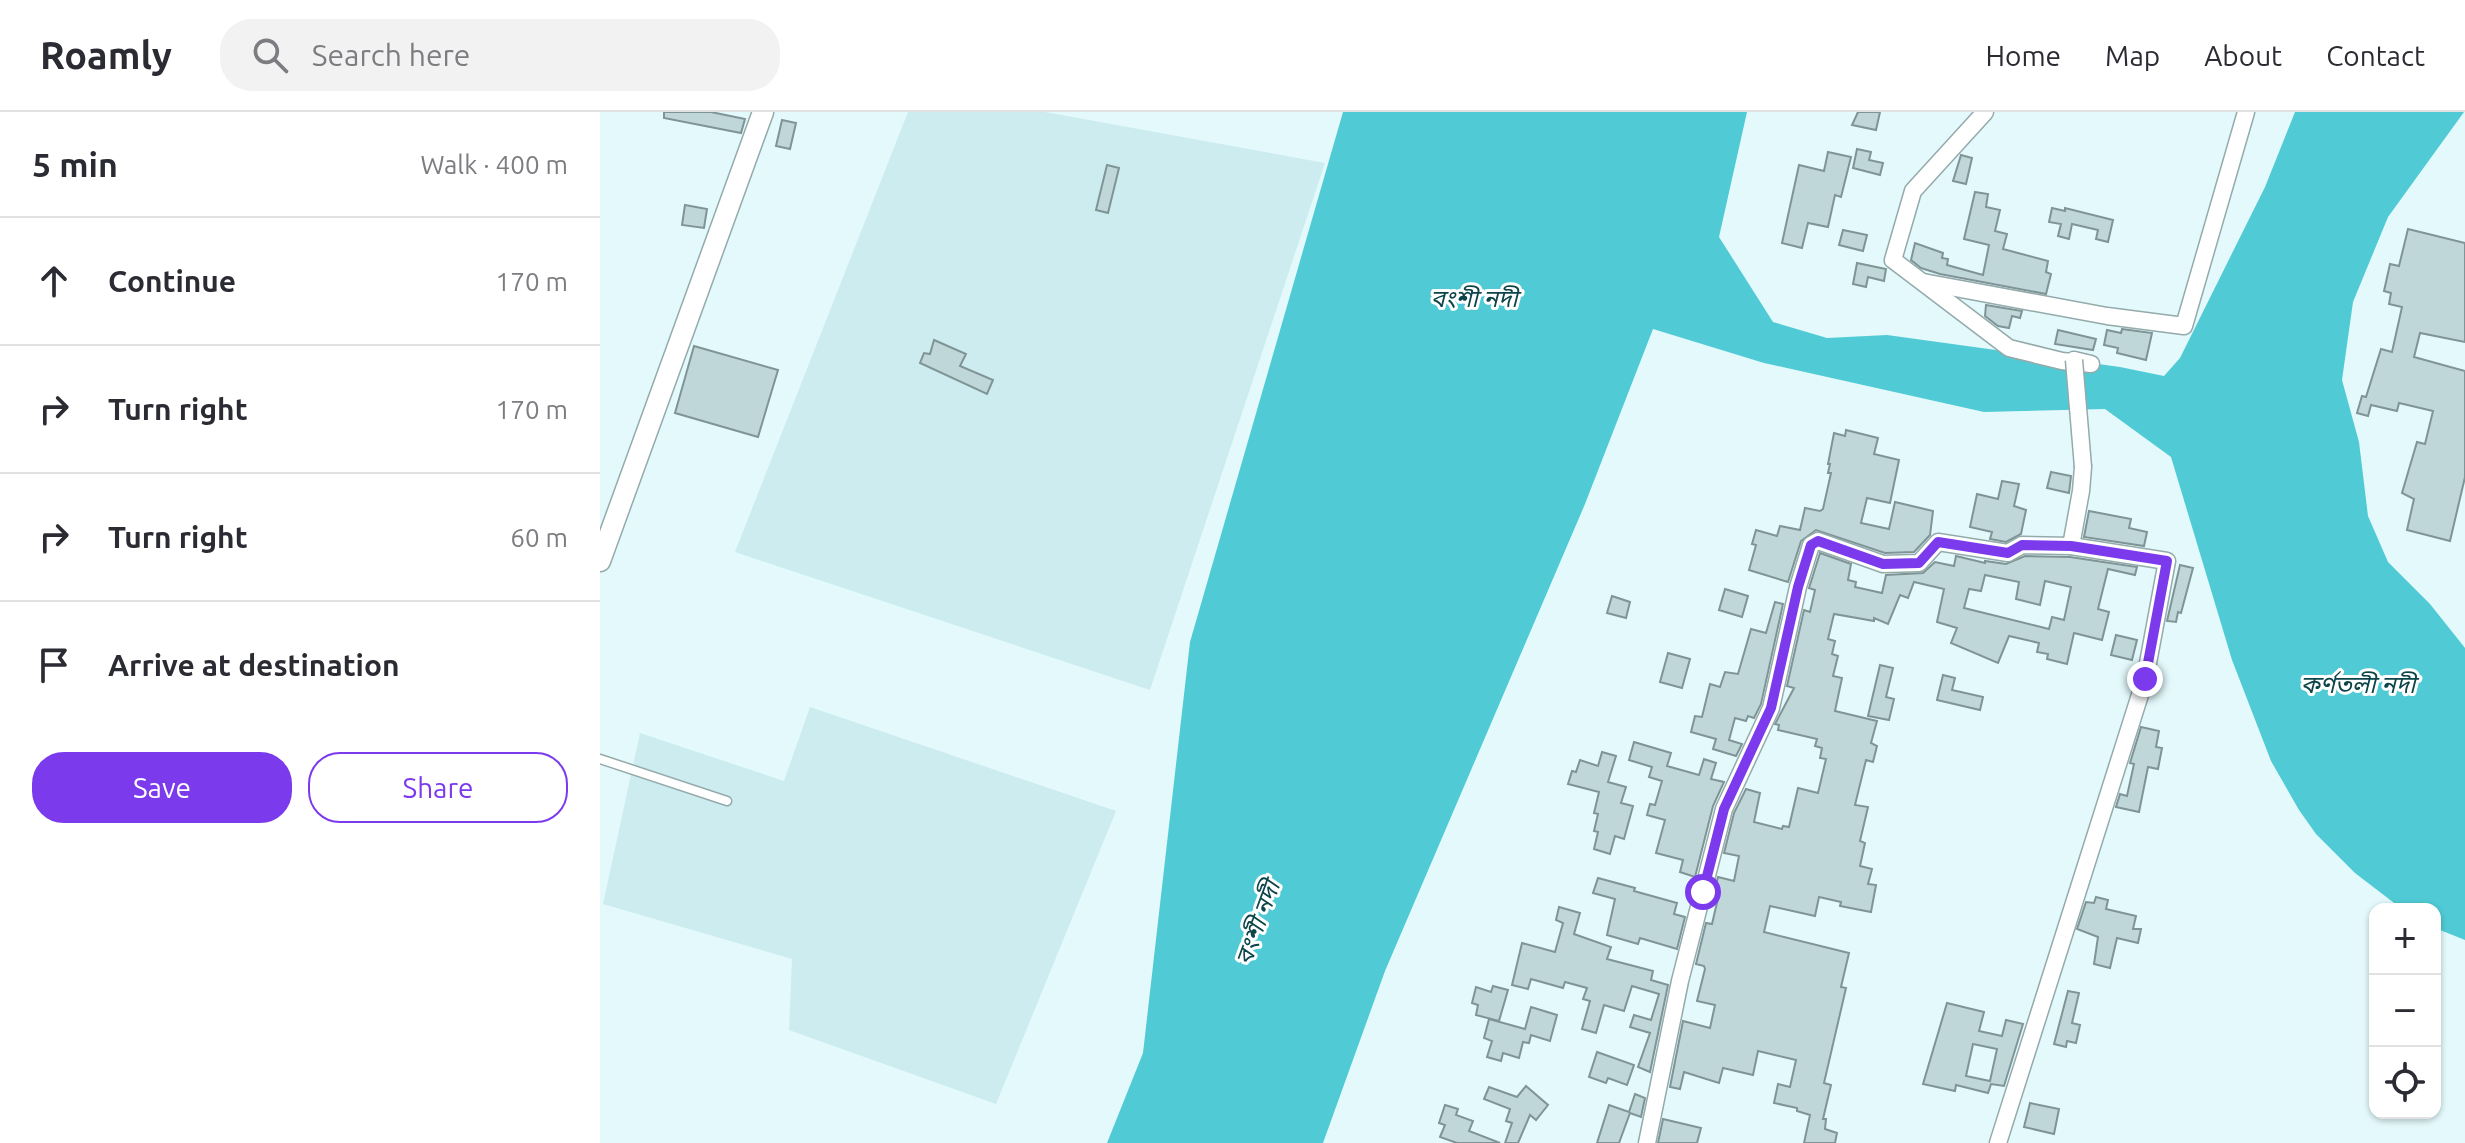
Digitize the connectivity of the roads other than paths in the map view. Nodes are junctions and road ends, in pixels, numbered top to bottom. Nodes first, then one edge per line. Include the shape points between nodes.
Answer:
1 (763, 112) edge
2 (1985, 112) edge
3 (2246, 112) edge
4 (1923, 282) junction
5 (2071, 546) junction
6 (600, 561) edge
7 (600, 759) edge
8 (727, 801) dead end
9 (1647, 1143) edge
10 (1998, 1143) edge

1 - 6 street
2 - 4 street via 1913,191 1893,260
3 - 4 street via 2184,326
4 - 5 street, bridge via 2009,348 2062,361 2091,364 2074,360 2083,467
5 - 9 street via 2022,545 2008,553 1938,542 1919,563 1883,564 1818,541 1811,545 1771,708 1724,809 1680,981
5 - 10 street via 2167,561 2145,679
7 - 8 lane

